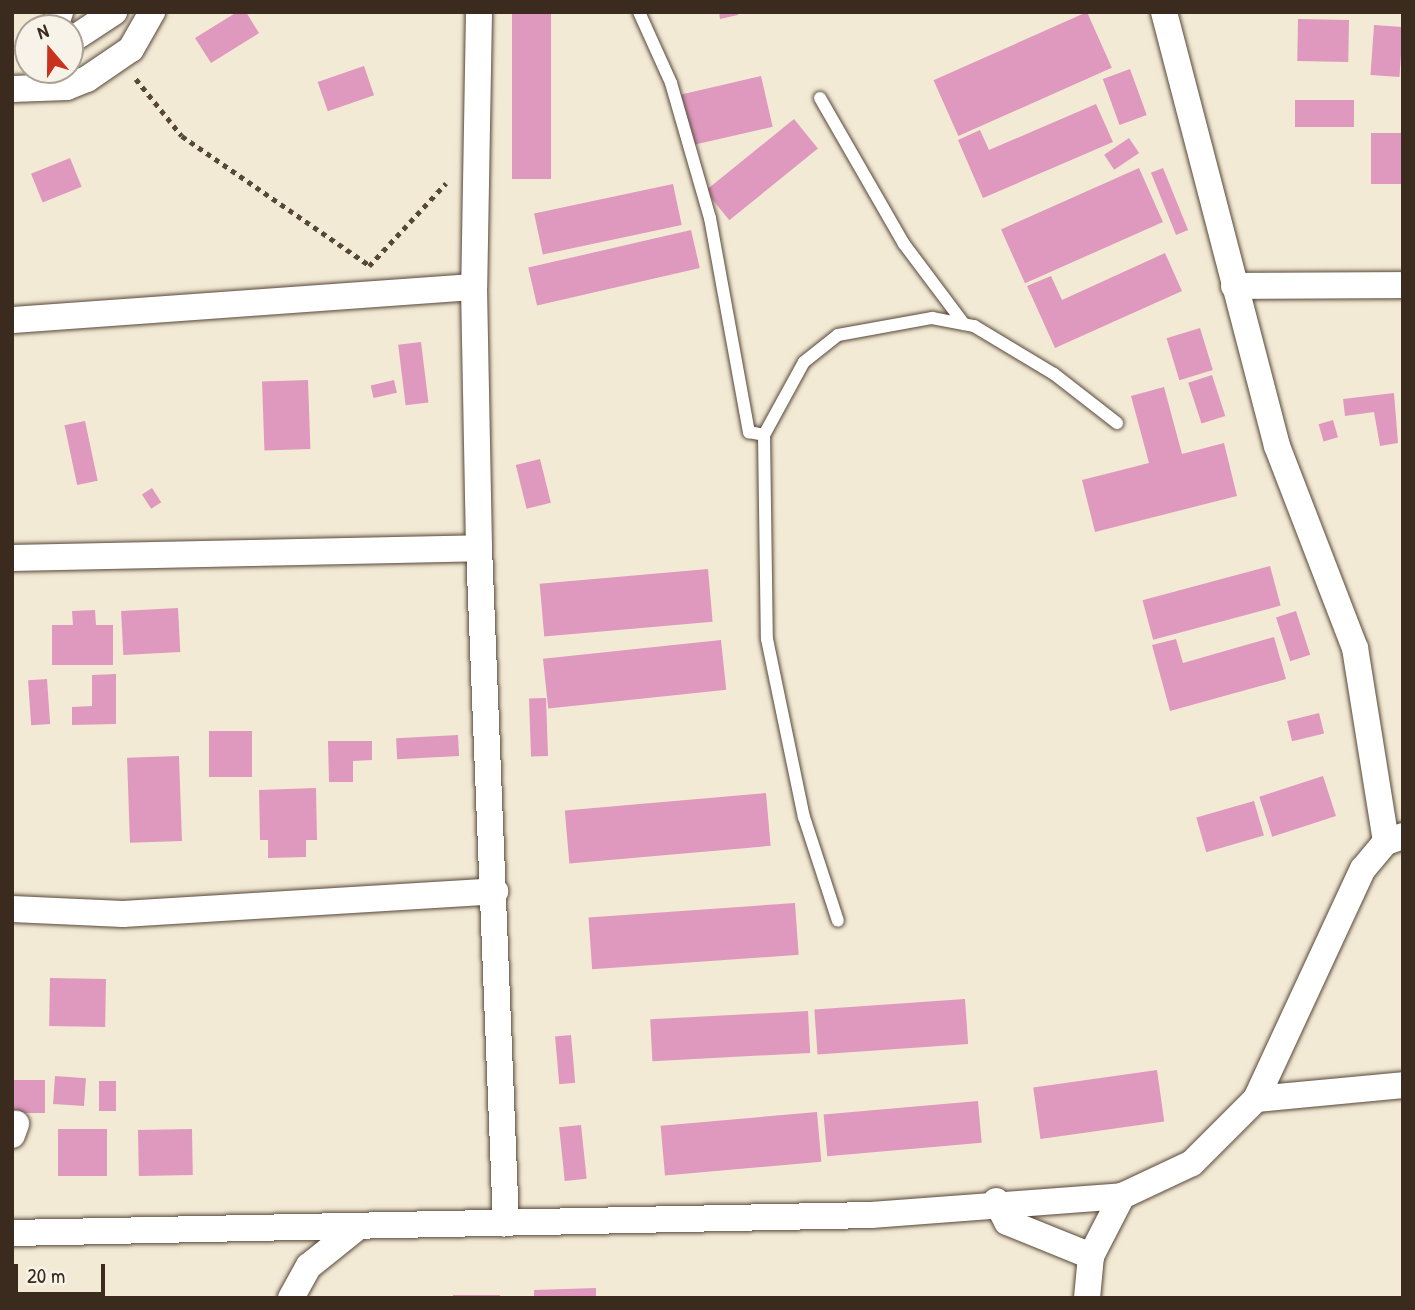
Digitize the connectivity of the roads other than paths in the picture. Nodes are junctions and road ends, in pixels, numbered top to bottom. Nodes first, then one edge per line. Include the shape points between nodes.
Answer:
1 (114, 12) edge
2 (152, 12) edge
3 (479, 12) edge
4 (639, 12) edge
5 (1164, 12) edge
6 (84, 32) edge
7 (12, 89) edge
8 (820, 98) dead end
9 (1403, 285) edge
10 (1234, 286) junction
11 (474, 287) junction
12 (12, 320) edge
13 (964, 324) junction
14 (1117, 423) dead end
15 (764, 435) junction
16 (479, 548) junction
17 (12, 558) edge
18 (1394, 839) edge
19 (495, 891) junction
20 (12, 909) edge
21 (838, 921) dead end
22 (1403, 1085) edge
23 (1256, 1099) junction
24 (1122, 1196) junction
25 (996, 1201) junction
26 (506, 1223) junction
27 (354, 1230) junction
28 (12, 1233) edge
29 (1091, 1256) junction
30 (291, 1298) edge
31 (1087, 1298) edge

1 - 6 street
2 - 7 street via 123,57 67,87
3 - 11 street
4 - 15 lane via 671,83 710,218 749,432
5 - 10 street
8 - 13 lane via 904,244
9 - 10 street
10 - 18 street via 1277,446 1355,648
11 - 12 street via 103,319
11 - 16 street
13 - 14 lane via 1054,374
13 - 15 lane via 932,318 838,335 804,362
15 - 21 lane via 767,639 804,817
16 - 17 street
16 - 19 street
18 - 23 street via 1335,923
19 - 20 street via 123,914
19 - 26 street
22 - 23 street
23 - 24 street via 1192,1163
24 - 25 street
24 - 29 street
25 - 26 street via 871,1216
25 - 29 street via 1007,1222
26 - 27 street
27 - 28 street
27 - 30 street via 309,1266
29 - 31 street

